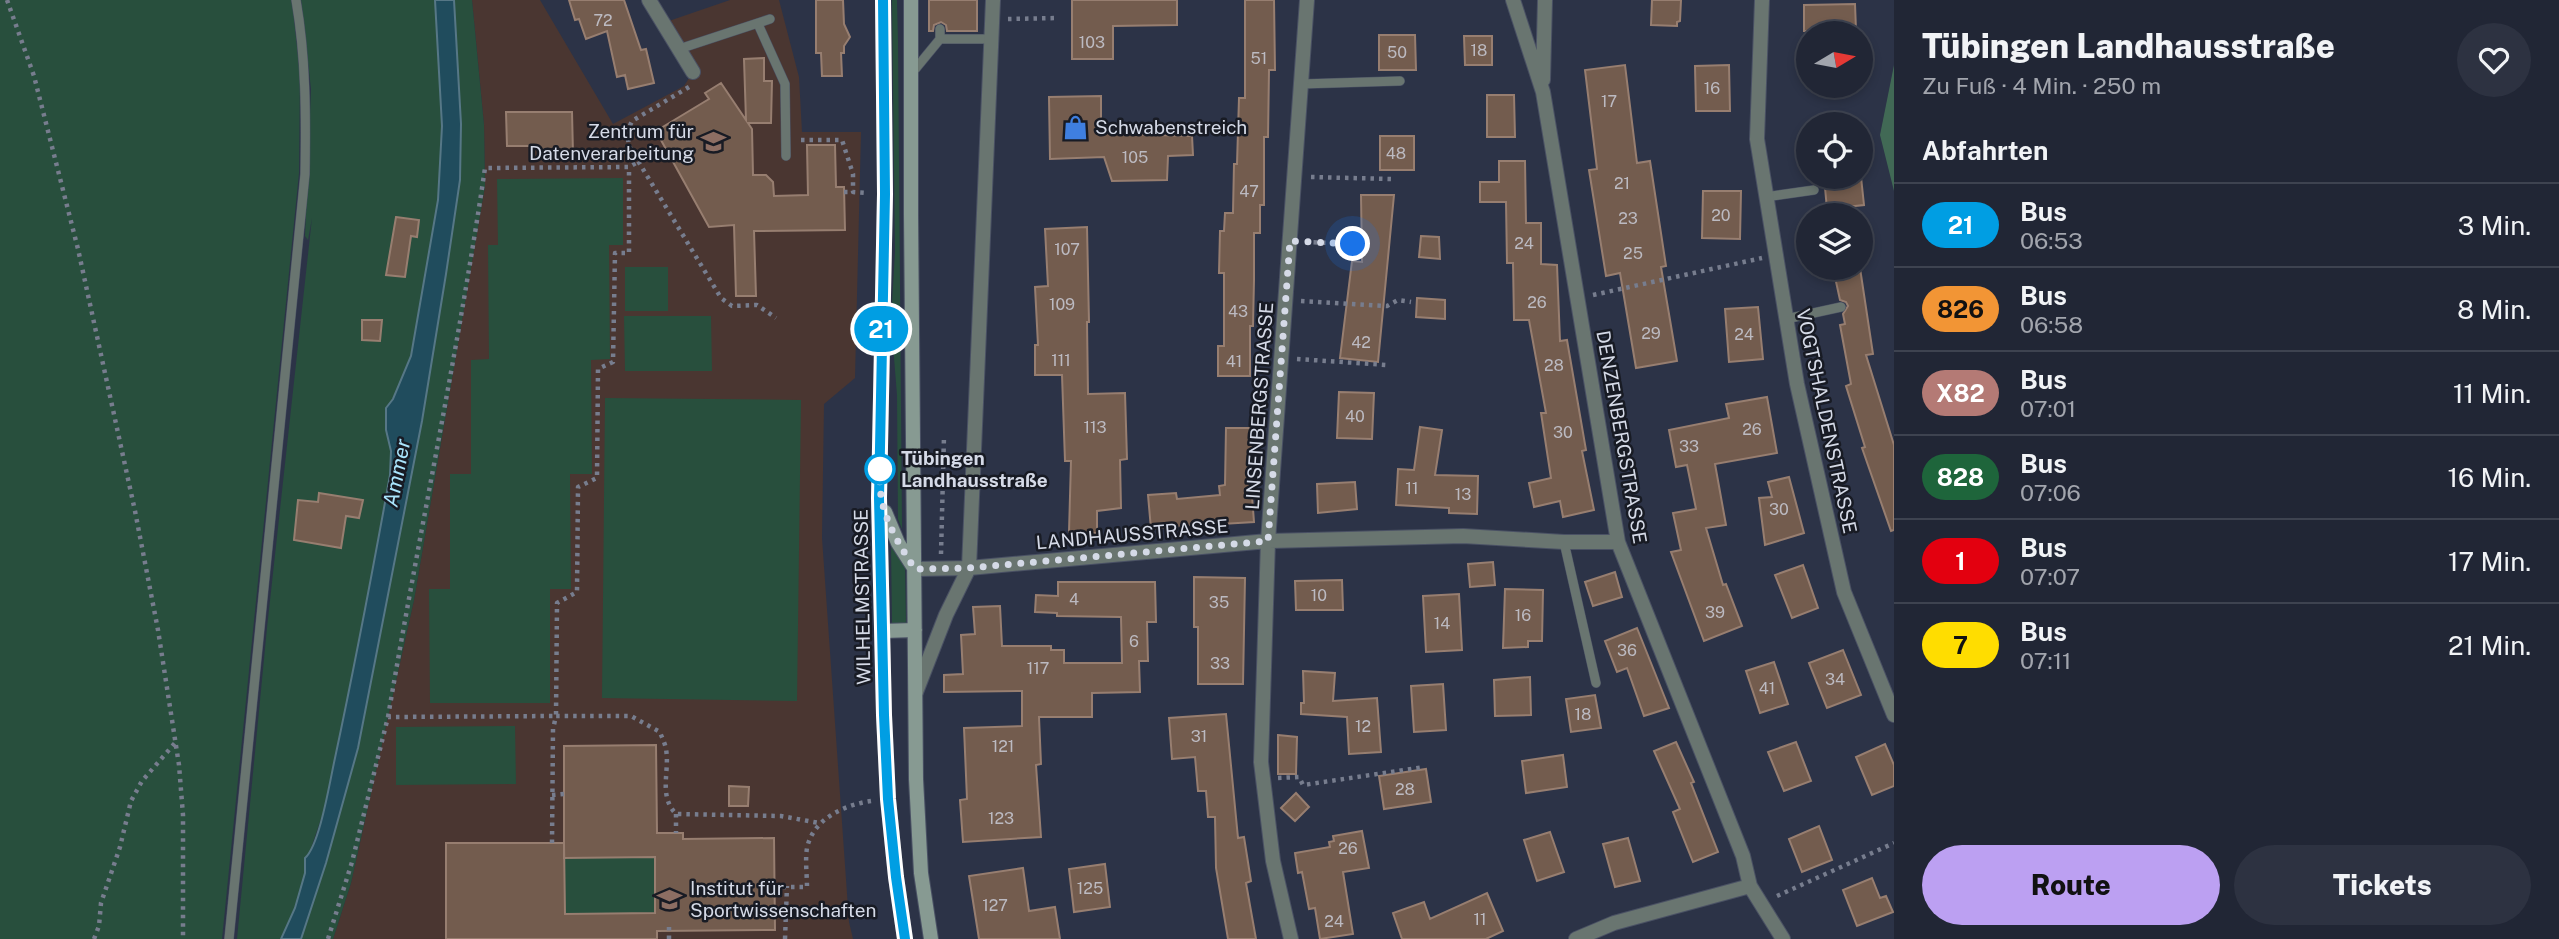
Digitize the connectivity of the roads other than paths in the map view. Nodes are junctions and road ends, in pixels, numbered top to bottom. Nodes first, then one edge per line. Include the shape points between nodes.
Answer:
1 (296, 0) edge
2 (649, 0) edge
3 (883, 0) edge
4 (911, 0) edge
5 (993, 0) edge
6 (1307, 0) edge
7 (1513, 0) edge
8 (1545, 0) edge
9 (1762, 0) edge
10 (770, 19) dead end
11 (758, 23) junction
12 (993, 39) junction
13 (679, 50) junction
14 (693, 72) road end
15 (911, 74) junction
16 (1400, 82) dead end
17 (1301, 84) junction
18 (1543, 92) junction
19 (786, 156) dead end
20 (1814, 190) dead end
21 (1765, 197) junction
22 (1841, 307) dead end
23 (1786, 319) junction
24 (879, 498) junction
25 (1268, 541) junction
26 (1564, 542) junction
27 (1618, 542) junction
28 (969, 568) junction
29 (915, 569) junction
30 (915, 630) junction
31 (883, 631) junction
32 (1596, 683) dead end
33 (915, 693) junction
34 (1894, 715) edge
35 (1750, 886) junction
36 (229, 939) edge
37 (905, 939) edge
38 (930, 939) edge
39 (1291, 939) edge
40 (1576, 939) edge
41 (1783, 939) edge

1 - 36 lane via 306,88 305,174
2 - 13 street
3 - 24 main road, WILHELMSTRASSE via 885,194
4 - 15 main road
5 - 12 street
6 - 17 street, LINSENBERGSTRASSE
7 - 18 street, DENZENBERGSTRASSE
8 - 18 street
9 - 21 street, VOGTSHALDENSTRASSE via 1757,139
10 - 11 lane
11 - 13 lane
11 - 19 lane via 785,85
12 - 15 lane via 940,34
12 - 28 street
13 - 14 street
15 - 29 main road
16 - 17 lane
17 - 25 street, LINSENBERGSTRASSE
18 - 27 street, DENZENBERGSTRASSE
20 - 21 lane
21 - 23 street, VOGTSHALDENSTRASSE
22 - 23 lane
23 - 34 street, VOGTSHALDENSTRASSE via 1844,593
24 - 29 main road via 890,529
24 - 31 main road, WILHELMSTRASSE
25 - 26 street, LANDHAUSSTRASSE via 1463,536
25 - 28 street, LANDHAUSSTRASSE
25 - 39 street, LINSENBERGSTRASSE via 1261,762 1273,861
26 - 27 street, LANDHAUSSTRASSE
26 - 32 lane
27 - 35 street, DENZENBERGSTRASSE via 1743,856
28 - 29 street, LANDHAUSSTRASSE
28 - 33 street
29 - 30 main road
30 - 31 main road
30 - 33 main road
31 - 37 main road, WILHELMSTRASSE via 888,799
33 - 38 main road via 920,859
35 - 40 street via 1614,923
35 - 41 street, DENZENBERGSTRASSE

